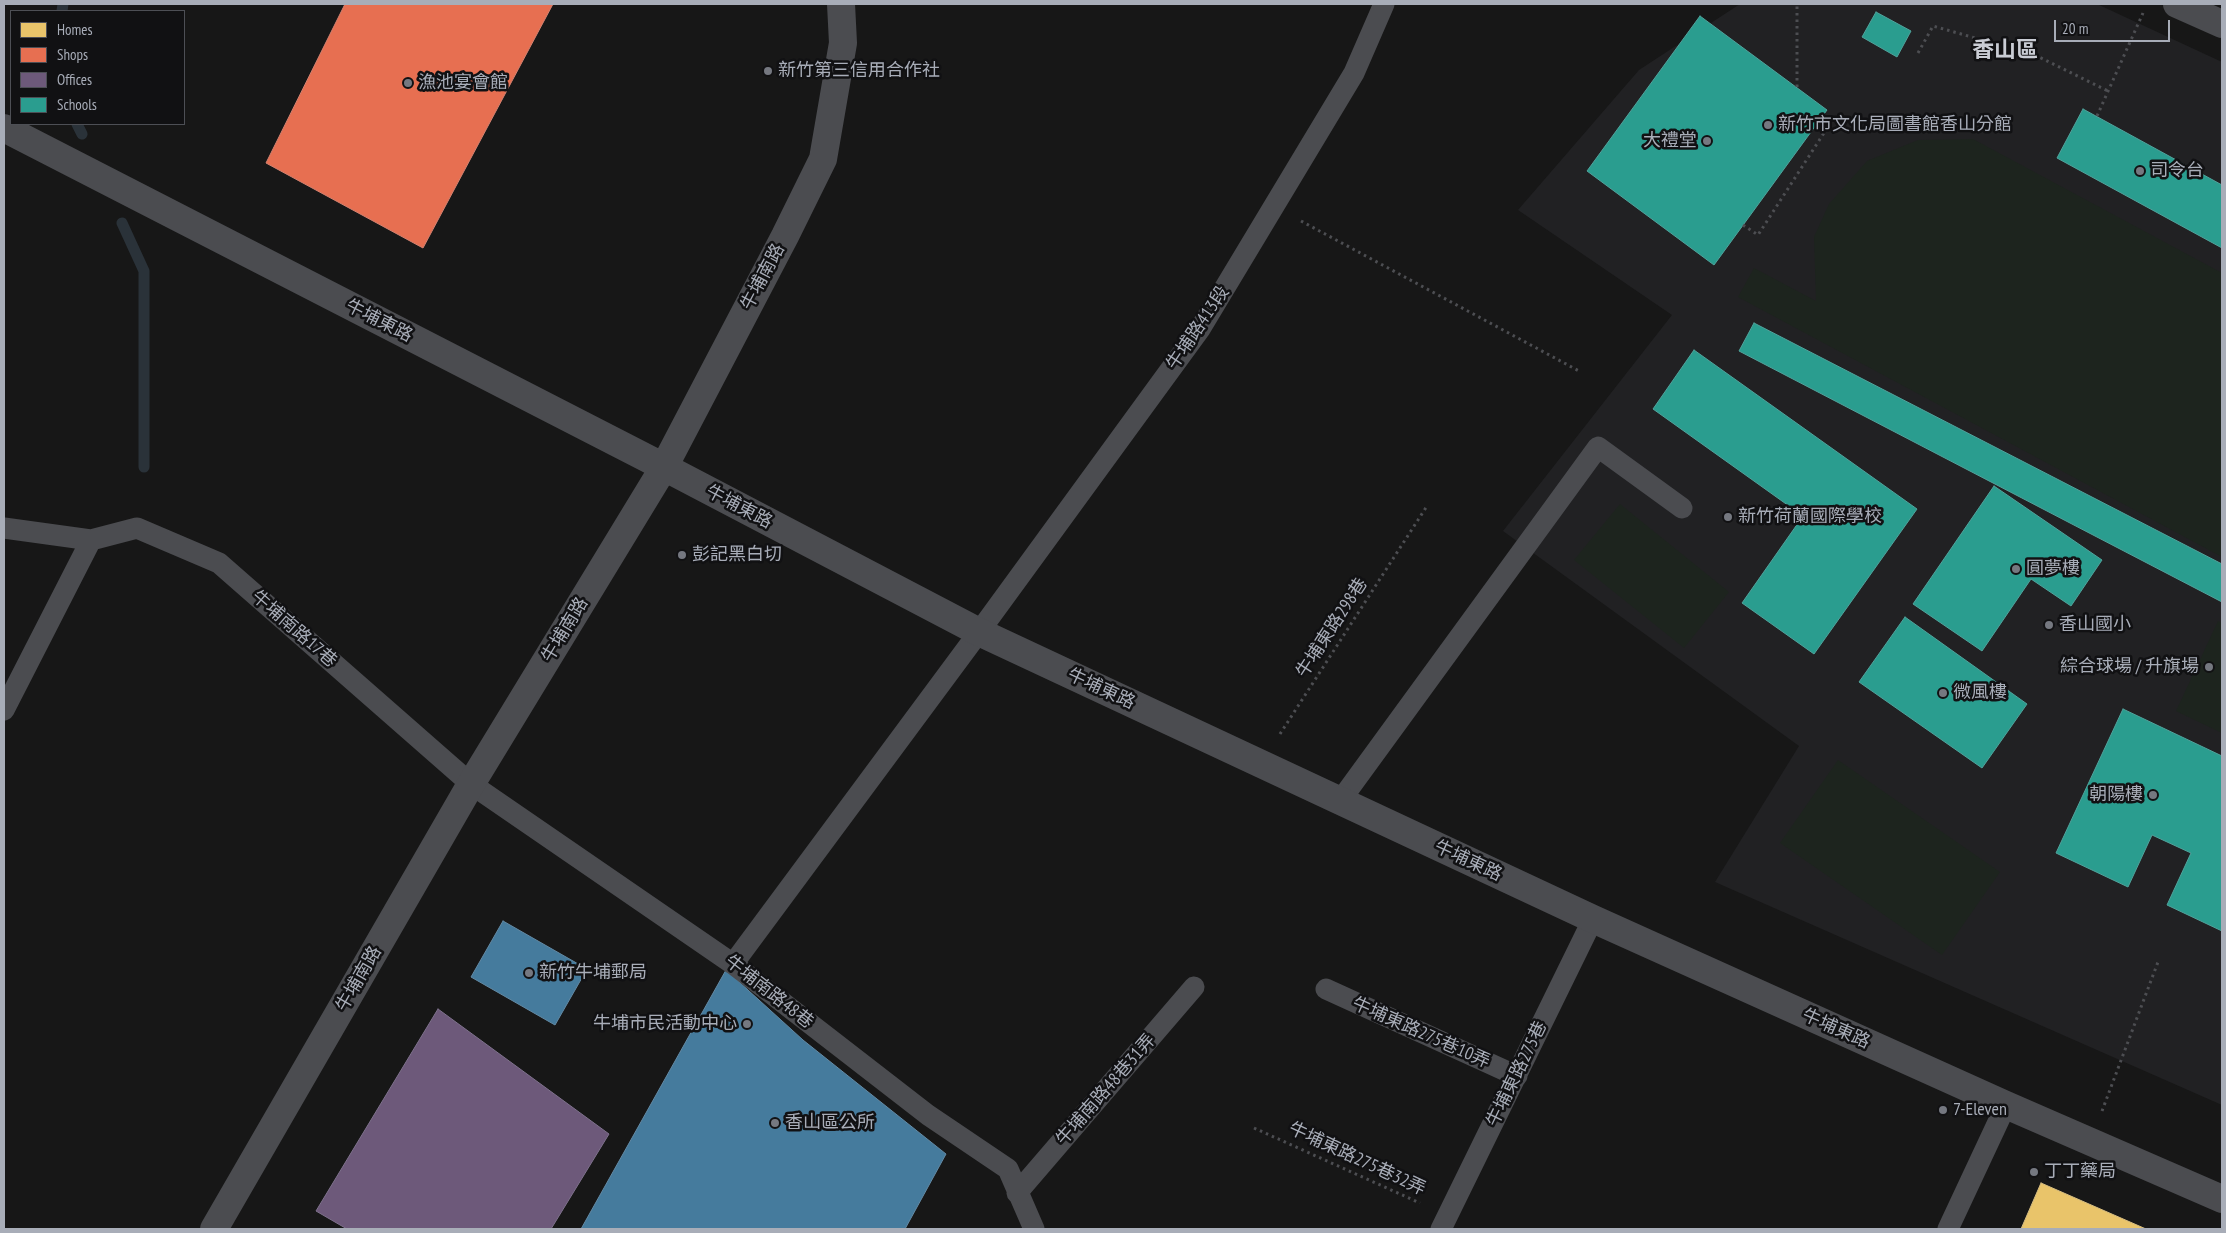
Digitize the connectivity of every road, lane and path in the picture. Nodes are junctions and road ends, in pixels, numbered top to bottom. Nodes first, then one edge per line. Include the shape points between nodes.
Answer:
1 (841, 4) edge
2 (1384, 4) edge
3 (1797, 4) edge
4 (2177, 4) edge
5 (2144, 12) dead end
6 (2222, 24) edge
7 (1918, 53) dead end
8 (1796, 87) dead end
9 (2108, 91) junction
10 (2097, 116) dead end
11 (1833, 119) dead end
12 (4, 128) edge
13 (1274, 206) junction
14 (1743, 225) dead end
15 (1579, 371) dead end
16 (664, 467) junction
17 (1427, 506) dead end
18 (1682, 508) dead end
19 (4, 528) edge
20 (91, 540) junction
21 (979, 632) junction
22 (4, 710) edge
23 (1261, 764) junction
24 (471, 784) junction
25 (1340, 801) junction
26 (1593, 919) junction
27 (2158, 962) dead end
28 (733, 964) junction
29 (1194, 986) dead end
30 (1326, 990) dead end
31 (1516, 1076) junction
32 (2006, 1105) junction
33 (1254, 1128) dead end
34 (2091, 1142) junction
35 (1017, 1193) junction
36 (2222, 1199) edge
37 (1444, 1223) edge
38 (214, 1229) edge
39 (1034, 1229) edge
40 (1948, 1229) edge

1 - 16 street, 牛埔南路 via 843,43 824,159
2 - 13 lane, 牛埔路413段 via 1354,73
3 - 8 path
4 - 6 street
5 - 9 path
7 - 9 path via 1932,26 2035,55
9 - 10 path
11 - 14 path via 1758,235
12 - 16 street, 牛埔東路
13 - 15 path
13 - 21 lane, 牛埔路413段 via 1200,329
16 - 21 street, 牛埔東路
16 - 24 street, 牛埔南路
17 - 23 path, 牛埔東路298巷
18 - 25 lane via 1598,447
19 - 20 lane
20 - 22 lane
20 - 24 lane, 牛埔南路17巷 via 137,528 219,563
21 - 23 street, 牛埔東路
21 - 28 lane, 牛埔路413段
23 - 25 street, 牛埔東路
24 - 28 lane, 牛埔南路48巷
24 - 38 street, 牛埔南路
25 - 26 street, 牛埔東路
26 - 31 lane, 牛埔東路275巷
26 - 32 street, 牛埔東路
27 - 34 path
28 - 35 lane, 牛埔南路48巷 via 928,1115 1008,1169
29 - 35 lane, 牛埔南路48巷31弄
30 - 31 lane, 牛埔東路275巷10弄
31 - 37 lane, 牛埔東路275巷
32 - 34 street, 牛埔東路
32 - 40 lane
33 - 37 path, 牛埔東路275巷32弄
34 - 36 street, 牛埔東路
35 - 39 lane, 牛埔南路48巷

